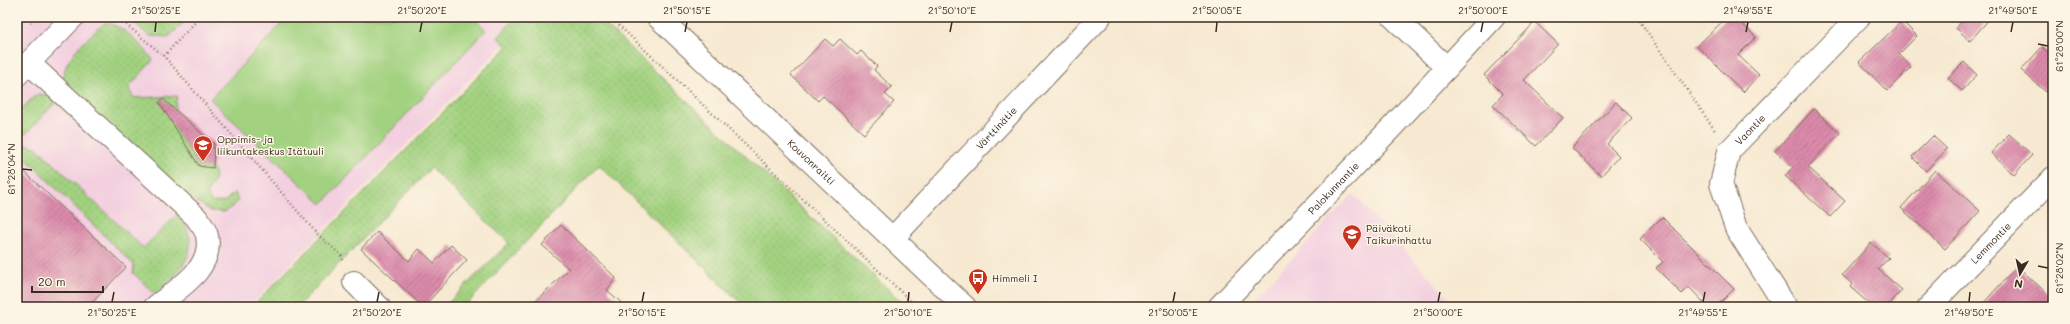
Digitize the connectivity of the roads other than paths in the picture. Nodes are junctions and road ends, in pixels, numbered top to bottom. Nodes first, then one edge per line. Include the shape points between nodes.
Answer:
1 (73, 17) edge
2 (658, 17) edge
3 (1100, 17) edge
4 (1393, 17) edge
5 (1494, 17) edge
6 (1859, 17) edge
7 (1447, 68) junction
8 (23, 69) edge
9 (2053, 178) edge
10 (893, 238) junction
11 (354, 282) road end
12 (155, 307) edge
13 (379, 307) edge
14 (965, 307) edge
15 (1219, 307) edge
16 (1786, 307) edge
17 (1929, 307) edge

1 - 8 street
2 - 10 street, Kouvonraitti
3 - 10 street, Värttinätie
4 - 7 street
5 - 7 street, Palokunnantie
6 - 16 street, Vaontie via 1729,151 1721,184 1736,228
7 - 15 street, Palokunnantie
8 - 12 street via 196,217 207,235 207,253 199,271
9 - 17 street, Lemmontie
10 - 14 street, Kouvonraitti
11 - 13 street

